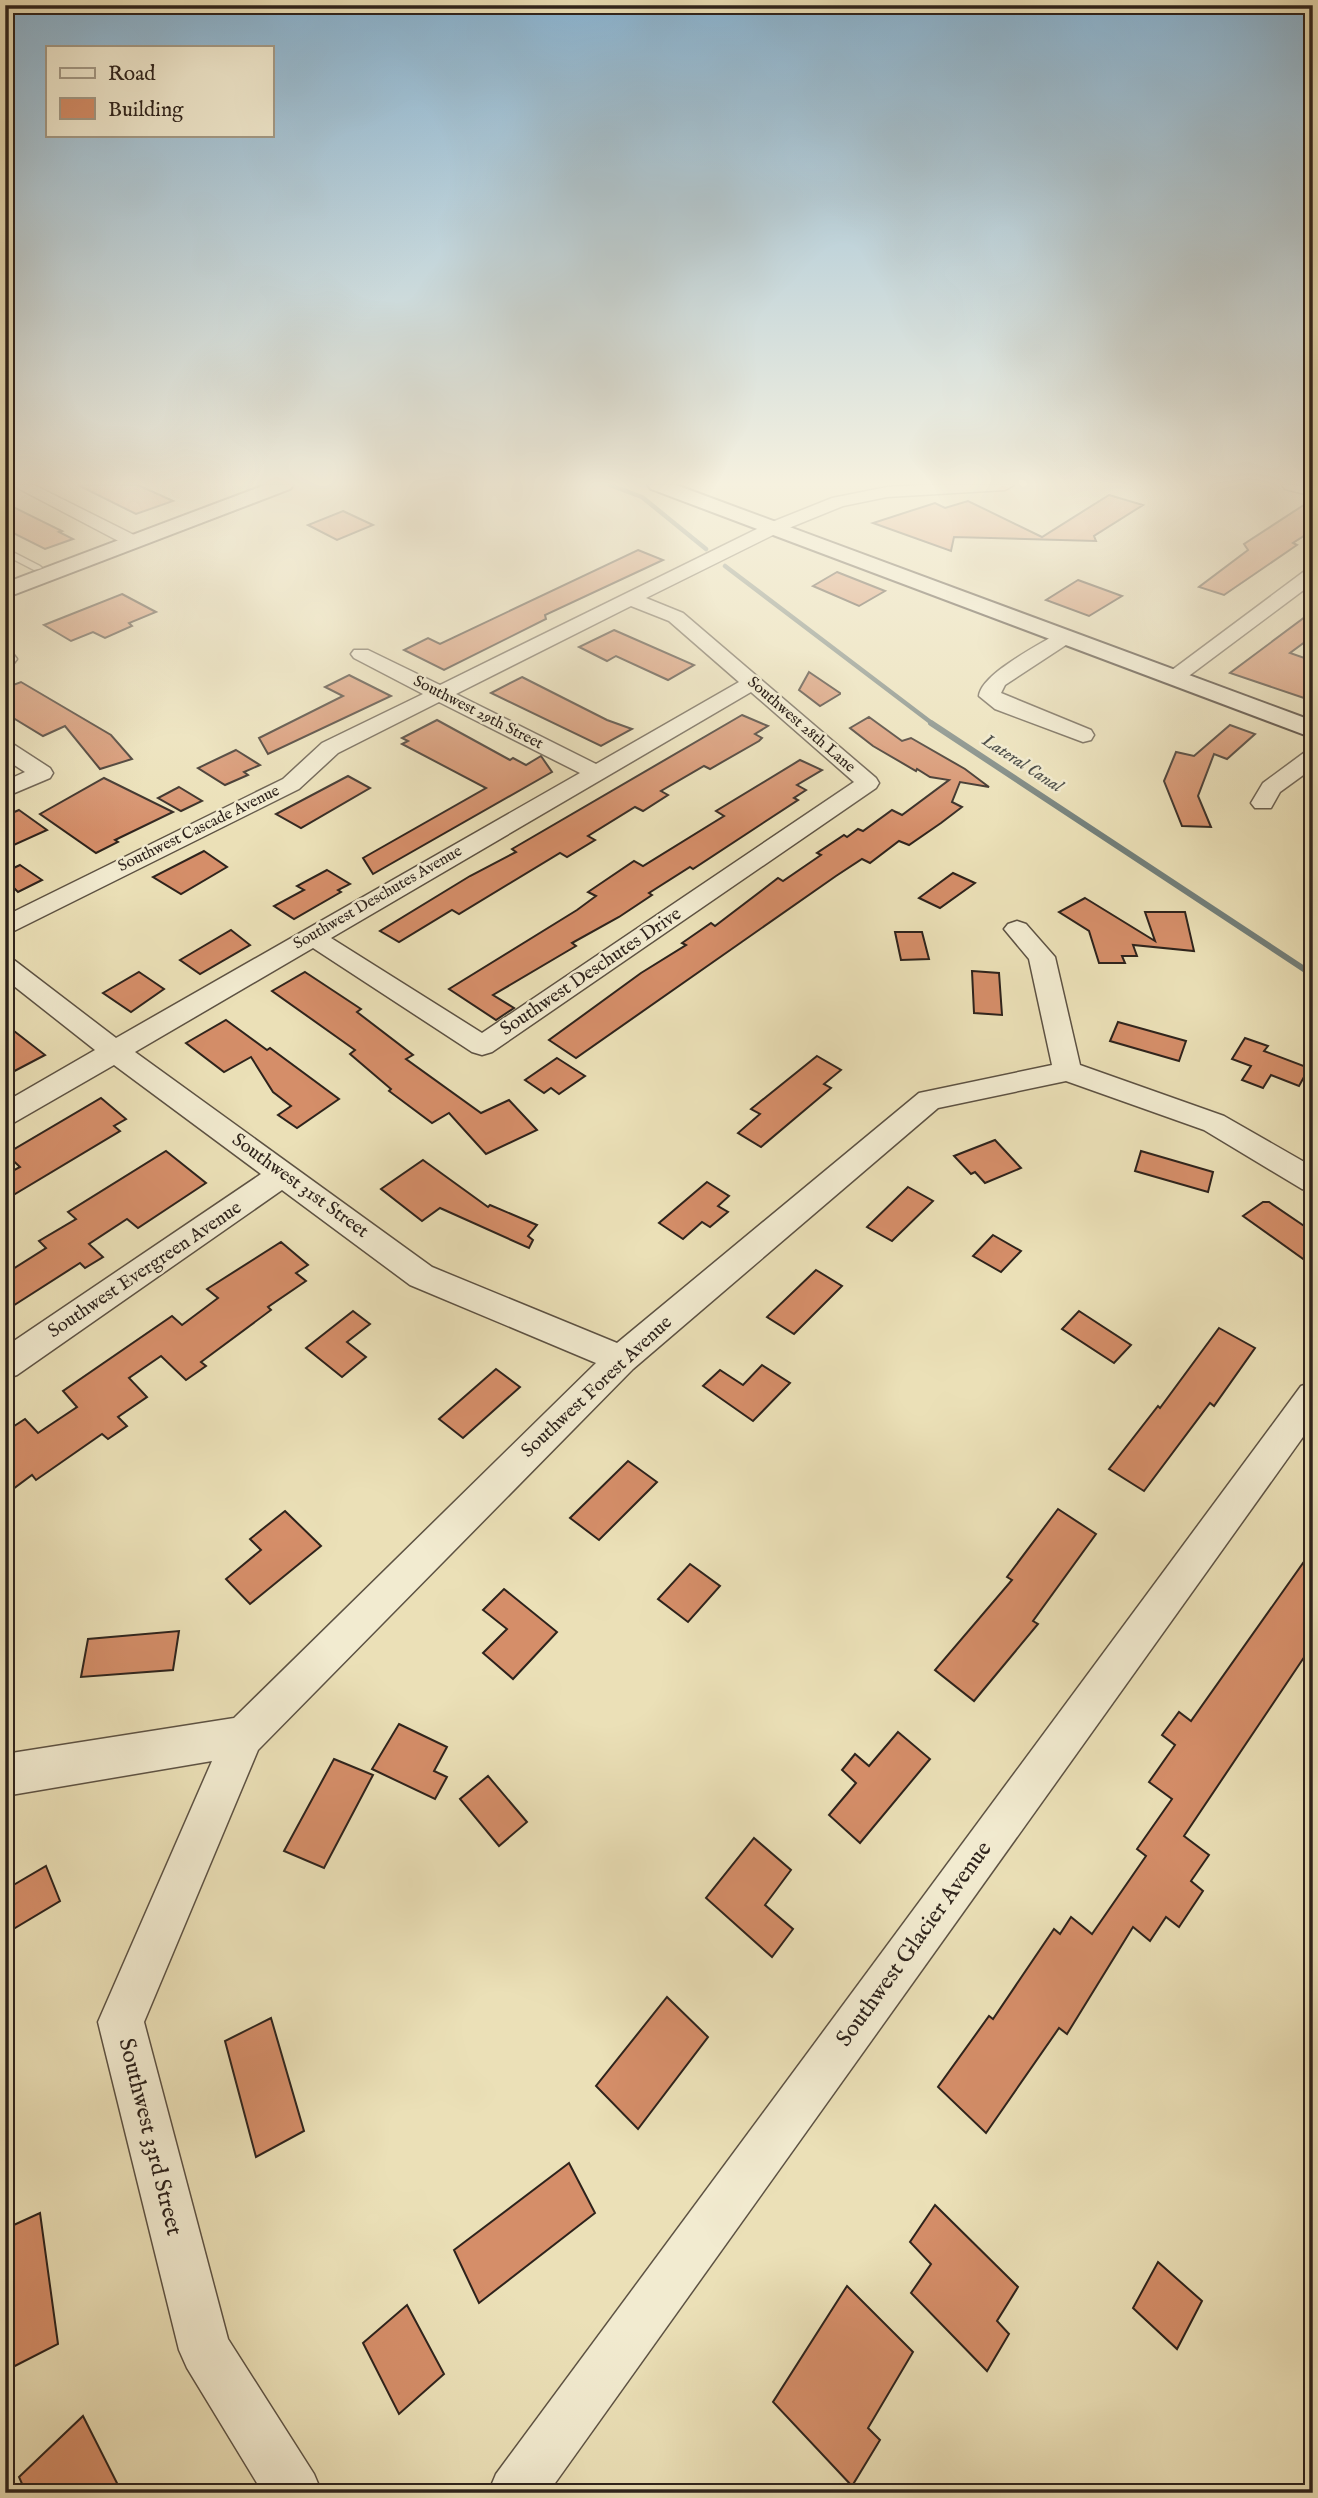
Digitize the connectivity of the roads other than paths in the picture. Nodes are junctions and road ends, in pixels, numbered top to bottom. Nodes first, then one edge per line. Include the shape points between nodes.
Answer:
1 (624, 602) edge
2 (639, 602) edge
3 (970, 602) edge
4 (1276, 602) edge
5 (1065, 637) junction
6 (361, 654) dead end
7 (1175, 677) junction
8 (752, 683) junction
9 (439, 694) junction
10 (1313, 730) edge
11 (1083, 735) dead end
12 (5, 749) edge
13 (1313, 757) edge
14 (595, 772) junction
15 (868, 783) joint
16 (5, 790) edge
17 (1263, 803) dead end
18 (5, 926) edge
19 (1017, 929) dead end
20 (311, 936) junction
21 (5, 966) edge
22 (114, 1051) junction
23 (1067, 1071) junction
24 (5, 1115) edge
25 (284, 1174) junction
26 (1313, 1181) edge
27 (621, 1359) junction
28 (5, 1365) edge
29 (1313, 1396) edge
30 (244, 1736) junction
31 (5, 1775) edge
32 (295, 2493) edge
33 (515, 2493) edge

1 - 9 street, Southwest Cascade Avenue
2 - 8 street, Southwest 28th Lane via 676,617
3 - 5 street
4 - 7 street
5 - 7 street
5 - 11 street via 998,681 990,696
6 - 9 street, Southwest 29th Street
7 - 10 street
8 - 14 street, Southwest Deschutes Avenue
8 - 15 street, Southwest 28th Lane
9 - 14 street, Southwest 29th Street
9 - 18 street, Southwest Cascade Avenue via 330,748 290,784
12 - 16 street via 42,773
13 - 17 street via 1271,788
14 - 20 street, Southwest Deschutes Avenue
15 - 20 street, Southwest Deschutes Drive via 482,1046
19 - 23 street via 1042,957
20 - 22 street, Southwest Deschutes Avenue
21 - 22 street, Southwest 31st Street
22 - 24 street, Southwest Deschutes Avenue
22 - 25 street, Southwest 31st Street
23 - 26 street via 1214,1122
23 - 27 street, Southwest Forest Avenue via 929,1100
25 - 27 street, Southwest 31st Street via 421,1276
25 - 28 street, Southwest Evergreen Avenue
27 - 30 street, Southwest Forest Avenue
29 - 33 street, Southwest Glacier Avenue
30 - 31 street
30 - 32 street, Southwest 33rd Street via 121,2022 205,2350

